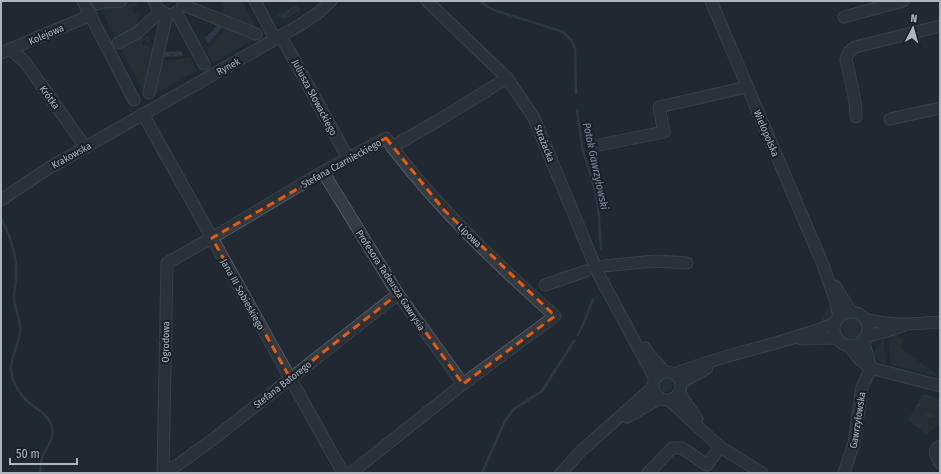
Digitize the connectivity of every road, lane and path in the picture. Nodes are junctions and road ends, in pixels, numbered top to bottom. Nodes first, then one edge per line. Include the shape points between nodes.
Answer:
1 (83, 1) edge
2 (121, 1) edge
3 (154, 1) edge
4 (255, 1) edge
5 (331, 1) edge
6 (427, 1) edge
7 (711, 1) edge
8 (903, 1) edge
9 (99, 2) edge
10 (174, 9) edge
11 (91, 15) junction
12 (844, 17) dead end
13 (940, 26) edge
14 (256, 34) dead end
15 (278, 38) junction
16 (118, 43) dead end
17 (6, 51) edge
18 (204, 64) dead end
19 (507, 78) junction
20 (747, 87) junction
21 (149, 93) dead end
22 (134, 100) dead end
23 (940, 108) edge
24 (143, 114) junction
25 (856, 117) dead end
26 (890, 119) dead end
27 (594, 146) dead end
28 (392, 147) junction
29 (86, 148) junction
30 (348, 158) junction
31 (323, 172) junction
32 (1, 200) edge
33 (212, 238) junction
34 (687, 263) dead end
35 (823, 265) junction
36 (603, 266) dead end
37 (586, 271) dead end
38 (544, 285) dead end
39 (398, 294) junction
40 (852, 312) junction
41 (619, 314) junction
42 (865, 319) junction
43 (837, 320) junction
44 (940, 322) edge
45 (909, 324) junction
46 (837, 338) junction
47 (865, 338) junction
48 (795, 339) junction
49 (848, 345) junction
50 (871, 368) junction
51 (290, 378) junction
52 (675, 381) junction
53 (654, 383) junction
54 (463, 384) junction
55 (940, 386) edge
56 (664, 399) junction
57 (607, 428) junction
58 (712, 439) junction
59 (720, 446) junction
60 (940, 446) edge
61 (940, 463) edge
62 (163, 472) edge
63 (343, 473) edge
64 (352, 473) edge
65 (561, 473) edge
66 (648, 473) edge
67 (762, 473) edge
68 (844, 473) edge

1 - 11 street
2 - 9 street
3 - 10 street via 157,8
4 - 15 street
5 - 15 street, Rynek via 310,19
6 - 19 street, Strażacka
7 - 20 street, Wielopolska
8 - 12 street
10 - 14 street
10 - 16 street
10 - 18 street
10 - 21 street
11 - 17 street, Kolejowa
11 - 22 street
13 - 25 street via 855,47 849,52 846,59
15 - 24 street, Rynek
15 - 30 street, Juliusza Słowackiego
17 - 29 street, Krótka via 25,62
19 - 28 street, Stefana Czarnieckiego
19 - 41 street, Strażacka via 534,118 595,268
20 - 27 street via 659,107 664,132
20 - 35 street, Wielopolska
23 - 26 street
24 - 29 street, Krakowska
24 - 33 street, Jana III Sobieskiego
28 - 30 street, Stefana Czarnieckiego via 386,138
28 - 54 street, Lipowa via 444,210 555,316
29 - 32 street, Krakowska via 49,168
30 - 31 street, Stefana Czarnieckiego
31 - 33 street, Stefana Czarnieckiego
31 - 39 street, Profesora Tadeusza Gawrysia
33 - 51 street, Jana III Sobieskiego
33 - 62 street, Ogrodowa via 167,263
34 - 36 street via 655,261
35 - 40 street, Wielopolska
35 - 43 street, Wielopolska via 835,299
37 - 38 street
39 - 51 street, Stefana Batorego
39 - 54 street, Profesora Tadeusza Gawrysia
40 - 42 street
40 - 43 street via 843,314
41 - 52 street, Strażacka via 653,359
41 - 53 street, Strażacka
42 - 45 street
42 - 47 street via 868,328
43 - 46 street
43 - 48 street
44 - 45 street
45 - 47 street
46 - 48 street
46 - 49 street
47 - 49 street via 858,344
47 - 50 street
48 - 52 street via 742,352 694,375
49 - 50 street via 860,360
50 - 55 street
50 - 68 street, Gawrzyłowska via 862,386 854,443
51 - 62 street, Stefana Batorego via 212,440 176,466
51 - 63 street, Jana III Sobieskiego
52 - 53 street via 658,375
52 - 56 street via 676,396
52 - 58 street, Strażacka
53 - 56 street via 654,392
53 - 57 street
54 - 64 street
56 - 57 street
56 - 58 street, Strażacka
57 - 65 street
58 - 59 street, Strażacka
59 - 66 street via 707,465 682,448 672,448
59 - 67 street, Strażacka
60 - 61 street via 935,450 935,454

